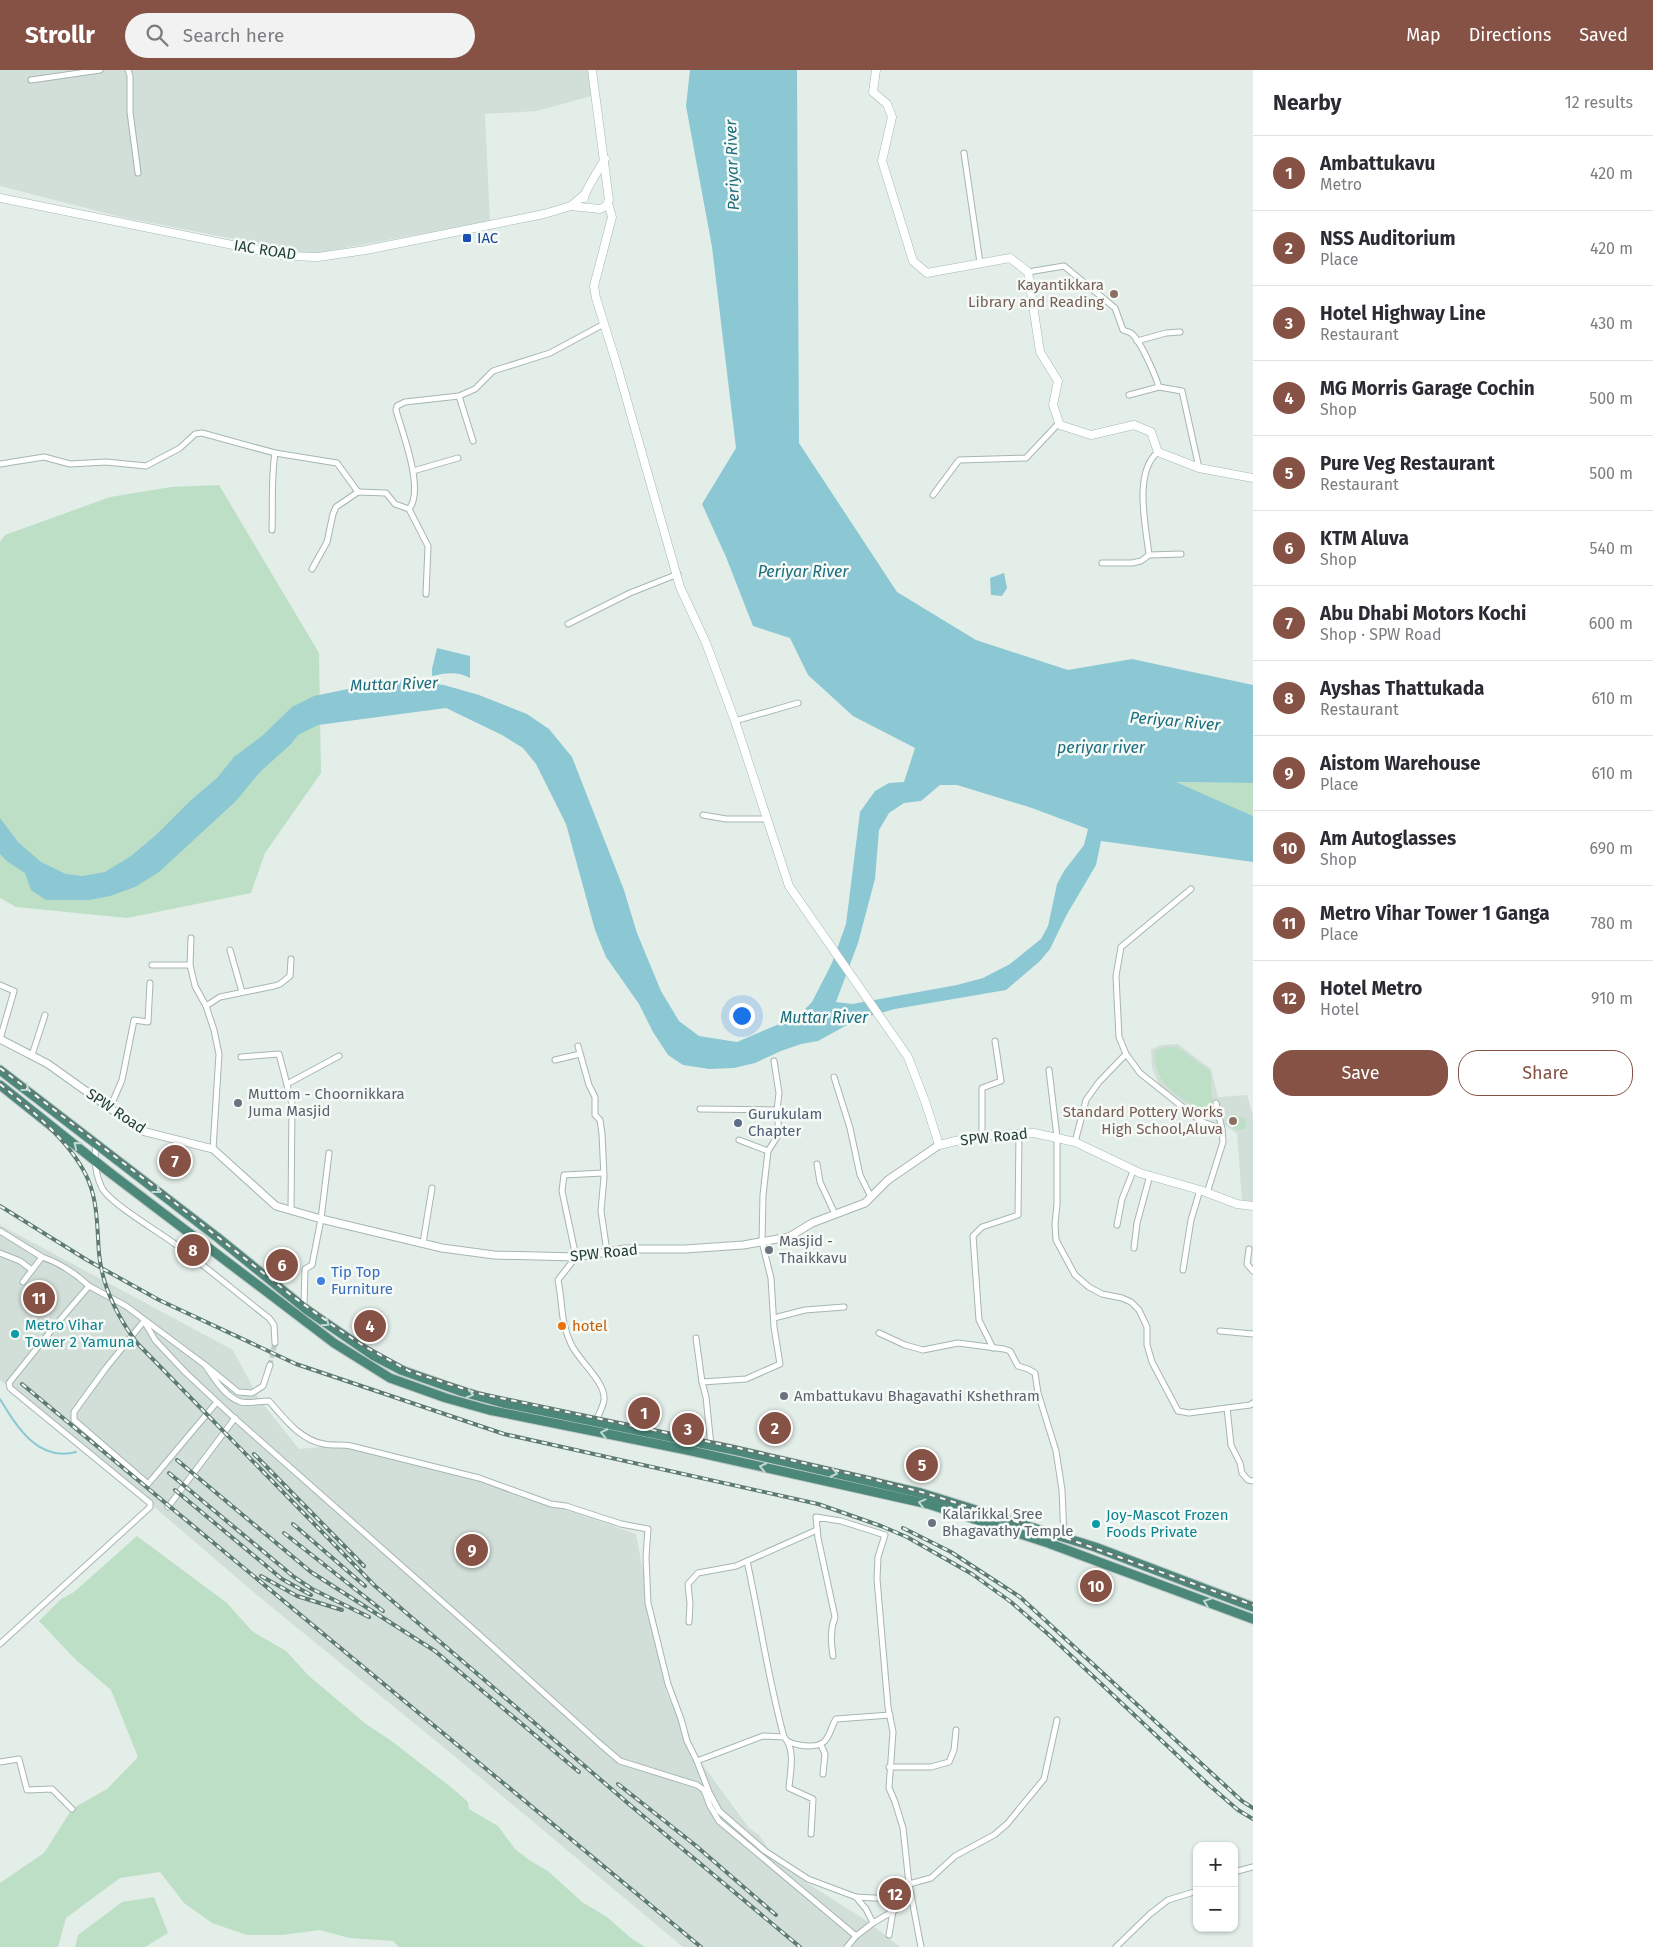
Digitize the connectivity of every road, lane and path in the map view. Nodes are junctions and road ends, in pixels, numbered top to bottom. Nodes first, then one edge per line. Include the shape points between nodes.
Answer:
1 (100, 70) edge
2 (128, 70) edge
3 (592, 70) edge
4 (876, 70) edge
5 (30, 80) dead end
6 (964, 153) dead end
7 (605, 159) junction
8 (138, 174) dead end
9 (590, 186) junction
10 (608, 190) junction
11 (584, 195) junction
12 (0, 198) edge
13 (608, 203) junction
14 (571, 206) junction
15 (590, 208) junction
16 (980, 263) junction
17 (1028, 272) junction
18 (604, 324) junction
19 (1180, 332) dead end
20 (1137, 341) junction
21 (1160, 387) junction
22 (1128, 394) dead end
23 (459, 396) junction
24 (1059, 423) junction
25 (473, 441) dead end
26 (1158, 452) junction
27 (275, 453) junction
28 (458, 458) dead end
29 (0, 464) edge
30 (1199, 468) junction
31 (413, 471) junction
32 (1253, 478) edge
33 (358, 492) junction
34 (933, 495) dead end
35 (409, 509) junction
36 (272, 530) dead end
37 (1181, 554) dead end
38 (1149, 555) junction
39 (1102, 563) dead end
40 (312, 568) dead end
41 (678, 574) junction
42 (426, 594) dead end
43 (568, 624) dead end
44 (798, 703) dead end
45 (735, 721) junction
46 (703, 814) dead end
47 (766, 819) junction
48 (1190, 889) dead end
49 (191, 938) dead end
50 (230, 950) dead end
51 (291, 959) dead end
52 (152, 965) dead end
53 (190, 965) junction
54 (150, 982) dead end
55 (0, 985) edge
56 (242, 992) junction
57 (206, 1006) junction
58 (45, 1015) dead end
59 (0, 1039) edge
60 (995, 1041) dead end
61 (578, 1046) dead end
62 (580, 1054) junction
63 (1126, 1054) junction
64 (32, 1055) junction
65 (339, 1056) dead end
66 (241, 1057) dead end
67 (555, 1060) dead end
68 (774, 1061) dead end
69 (0, 1070) edge
70 (1049, 1070) dead end
71 (834, 1077) dead end
72 (287, 1084) junction
73 (0, 1085) edge
74 (1216, 1103) dead end
75 (110, 1108) junction
76 (700, 1109) dead end
77 (777, 1110) junction
78 (1222, 1129) junction
79 (1018, 1134) junction
80 (982, 1136) junction
81 (1057, 1137) junction
82 (739, 1140) dead end
83 (1075, 1142) junction
84 (96, 1143) junction
85 (939, 1145) junction
86 (213, 1149) junction
87 (768, 1152) junction
88 (329, 1153) dead end
89 (94, 1159) junction
90 (817, 1164) dead end
91 (1134, 1169) junction
92 (603, 1173) junction
93 (1150, 1175) junction
94 (432, 1188) dead end
95 (1203, 1192) junction
96 (871, 1197) junction
97 (1253, 1206) edge
98 (291, 1211) junction
99 (835, 1214) junction
100 (321, 1219) junction
101 (1117, 1225) dead end
102 (0, 1231) edge
103 (762, 1242) junction
104 (423, 1243) junction
105 (1134, 1248) dead end
106 (1249, 1249) dead end
107 (607, 1252) junction
108 (0, 1254) edge
109 (42, 1256) junction
110 (576, 1258) junction
111 (32, 1270) junction
112 (1183, 1270) dead end
113 (1253, 1271) edge
114 (23, 1282) dead end
115 (89, 1286) junction
116 (844, 1307) dead end
117 (304, 1308) junction
118 (774, 1318) junction
119 (144, 1321) junction
120 (1220, 1330) dead end
121 (879, 1333) dead end
122 (1253, 1334) edge
123 (696, 1338) dead end
124 (276, 1343) tunnel mouth
125 (993, 1348) junction
126 (205, 1365) junction
127 (270, 1365) tunnel mouth
128 (702, 1382) junction
129 (218, 1402) junction
130 (1253, 1403) edge
131 (1227, 1408) junction
132 (235, 1418) junction
133 (596, 1422) junction
134 (711, 1446) junction
135 (1253, 1482) edge
136 (168, 1507) dead end
137 (817, 1530) junction
138 (1064, 1537) junction
139 (747, 1561) junction
140 (1253, 1606) edge
141 (1253, 1619) edge
142 (689, 1622) dead end
143 (0, 1644) edge
144 (833, 1656) dead end
145 (890, 1715) junction
146 (1057, 1720) dead end
147 (956, 1730) dead end
148 (784, 1737) junction
149 (789, 1742) junction
150 (821, 1745) junction
151 (697, 1761) junction
152 (0, 1762) edge
153 (889, 1767) junction
154 (823, 1774) dead end
155 (72, 1809) dead end
156 (811, 1834) dead end
157 (1253, 1867) edge
158 (1238, 1871) edge
159 (908, 1884) junction
160 (1193, 1892) edge
161 (856, 1897) junction
162 (911, 1900) junction
163 (894, 1911) junction
164 (873, 1923) junction
165 (889, 1935) dead end
166 (856, 1936) junction
167 (847, 1947) edge
168 (921, 1947) edge
169 (1116, 1947) edge

1 - 5 street
2 - 8 street
3 - 7 main road
4 - 16 main road via 873,92 887,104 892,117 882,161 913,261 927,273
6 - 16 street
7 - 9 main road
7 - 10 main road
9 - 10 main road via 602,185
9 - 11 main road
10 - 13 main road
11 - 14 main road, IAC ROAD
11 - 15 main road
12 - 14 main road, IAC ROAD via 288,256 318,257 497,224
13 - 15 main road via 600,209
13 - 18 main road via 612,217 594,286
14 - 15 main road
16 - 17 main road via 1010,258
17 - 20 street via 1064,266 1115,308 1123,330 1131,333
17 - 24 main road via 1040,352 1058,381 1053,405
18 - 23 street via 550,353 493,371 475,389
18 - 41 main road
19 - 20 street via 1166,332
20 - 21 street
21 - 22 street
21 - 30 street via 1182,391
23 - 25 street
23 - 31 street via 405,402 397,406
24 - 26 main road via 1091,435 1134,425 1151,432
24 - 34 street via 1026,458 959,460
26 - 30 main road
26 - 38 street via 1148,465 1143,493
27 - 29 street via 202,433 195,434 180,448 146,466 106,462 70,464 44,457
27 - 33 street via 337,463
27 - 36 street
28 - 31 street
30 - 32 main road
31 - 35 street via 416,492 414,504
33 - 35 street via 386,493 395,504
33 - 40 street via 336,507 327,542
35 - 42 street via 428,546
37 - 38 street
38 - 39 street via 1132,563
41 - 43 street via 630,593
41 - 45 main road via 680,587 706,643
44 - 45 street
45 - 47 main road
46 - 47 street via 726,819
47 - 85 main road via 789,886 908,1057
48 - 63 street via 1122,947 1116,976 1119,1037
49 - 53 street
50 - 56 street
51 - 56 street via 290,976 280,984
52 - 53 street
53 - 57 street via 195,986
54 - 75 street via 148,1022 134,1020 122,1080
55 - 59 street via 14,991
56 - 57 street via 220,997
57 - 86 street via 219,1054
58 - 64 street
59 - 64 street, SPW Road
60 - 80 street via 1001,1081 982,1088
61 - 62 street
62 - 67 street
62 - 92 street via 600,1120
63 - 78 street via 1140,1073 1194,1116
63 - 83 street via 1086,1100
64 - 75 street, SPW Road
65 - 72 street
66 - 72 street via 279,1054
68 - 77 street via 779,1093
69 -> 84 highway
70 - 81 street
71 - 96 street via 860,1174
72 - 98 street via 292,1104
89 -> 73 highway
74 - 78 street
75 - 86 street, SPW Road via 142,1131
76 - 77 street
77 - 87 street via 779,1134
78 - 95 street via 1223,1142
79 - 80 main road, SPW Road
79 - 81 main road, SPW Road via 1034,1132
79 - 125 street via 1018,1215 982,1227 973,1236 979,1320
80 - 85 main road, SPW Road
81 - 83 main road, SPW Road
81 - 131 street via 1056,1240 1075,1275 1089,1287 1131,1302 1139,1310 1147,1327 1147,1345 1152,1362 1178,1411 1189,1413
82 - 87 street
83 - 91 main road, SPW Road
84 - 89 street
84 -> 117 highway
85 - 96 street, SPW Road via 888,1180
86 - 98 street, SPW Road via 276,1206
87 - 103 street
88 - 100 street
89 - 124 street via 102,1188 113,1201 178,1246 270,1318
141 -> 89 highway via 1048,1543 928,1504 489,1410 399,1381 363,1363 334,1343
90 - 99 street via 820,1182
91 - 93 main road, SPW Road
91 - 101 street via 1122,1199
92 - 107 street via 601,1211
92 - 110 street via 564,1175 562,1191
93 - 95 main road, SPW Road
93 - 105 street
94 - 104 street
95 - 97 main road, SPW Road
95 - 112 street via 1191,1220
96 - 99 street, SPW Road via 865,1203
98 - 100 street, SPW Road
99 - 103 street, SPW Road via 789,1237
100 - 104 street, SPW Road
100 - 117 street via 312,1265 305,1269
102 - 109 street
103 - 107 street, SPW Road
103 - 118 street via 771,1278
104 - 110 street, SPW Road via 494,1255
106 - 113 street via 1247,1264
107 - 110 street, SPW Road
108 - 111 street via 20,1261
109 - 111 street
109 - 115 street via 72,1272
110 - 133 street via 558,1280 561,1317 571,1345 601,1386 604,1399
111 - 114 street
115 - 119 street via 126,1306
115 - 143 street via 9,1383 10,1388 150,1503 150,1507
116 - 118 street via 805,1310
117 -> 133 highway via 374,1356 401,1370 503,1403
118 - 128 street via 780,1364 746,1378
119 - 126 street
119 - 129 street via 155,1340
119 - 129 street via 74,1412 74,1420 148,1484
120 - 122 street
121 - 125 street via 923,1350 958,1343
123 - 128 street
125 - 138 street via 1010,1351 1018,1366 1035,1373 1056,1451
126 - 127 street via 238,1392 252,1393 263,1386
126 - 151 street via 232,1396 242,1403 269,1401 289,1423 314,1442 352,1446 479,1478 551,1504 648,1529 648,1603 668,1684
128 - 134 street
129 - 132 street
130 - 131 street
131 - 135 street via 1231,1445 1242,1473
132 - 136 street
132 - 166 street via 620,1762 697,1785 704,1790 719,1821
133 - 134 highway
134 -> 138 highway via 896,1486
137 - 139 street
137 - 144 street via 835,1617 831,1633
137 - 145 street via 816,1517 885,1535 876,1579
138 - 140 highway
139 - 142 street via 692,1577 688,1584
139 - 148 street
145 - 150 street via 836,1719
145 - 153 street via 893,1732
146 - 159 street via 1044,1779 1007,1824 956,1856 932,1878
147 - 153 street via 949,1762 931,1767
148 - 149 street
148 - 151 street via 763,1736
149 - 150 street
149 - 156 street via 789,1788 813,1798
150 - 154 street via 825,1754
151 - 161 street via 718,1811 759,1846 808,1879
152 - 155 street via 19,1760 27,1790 52,1789
153 - 159 street via 889,1788 903,1828
157 - 158 street
159 - 162 street
160 - 169 street via 1168,1900
161 - 162 street
161 - 164 street
162 - 163 street
162 - 168 street
163 - 164 street
163 - 165 street
164 - 166 street
166 - 167 street

